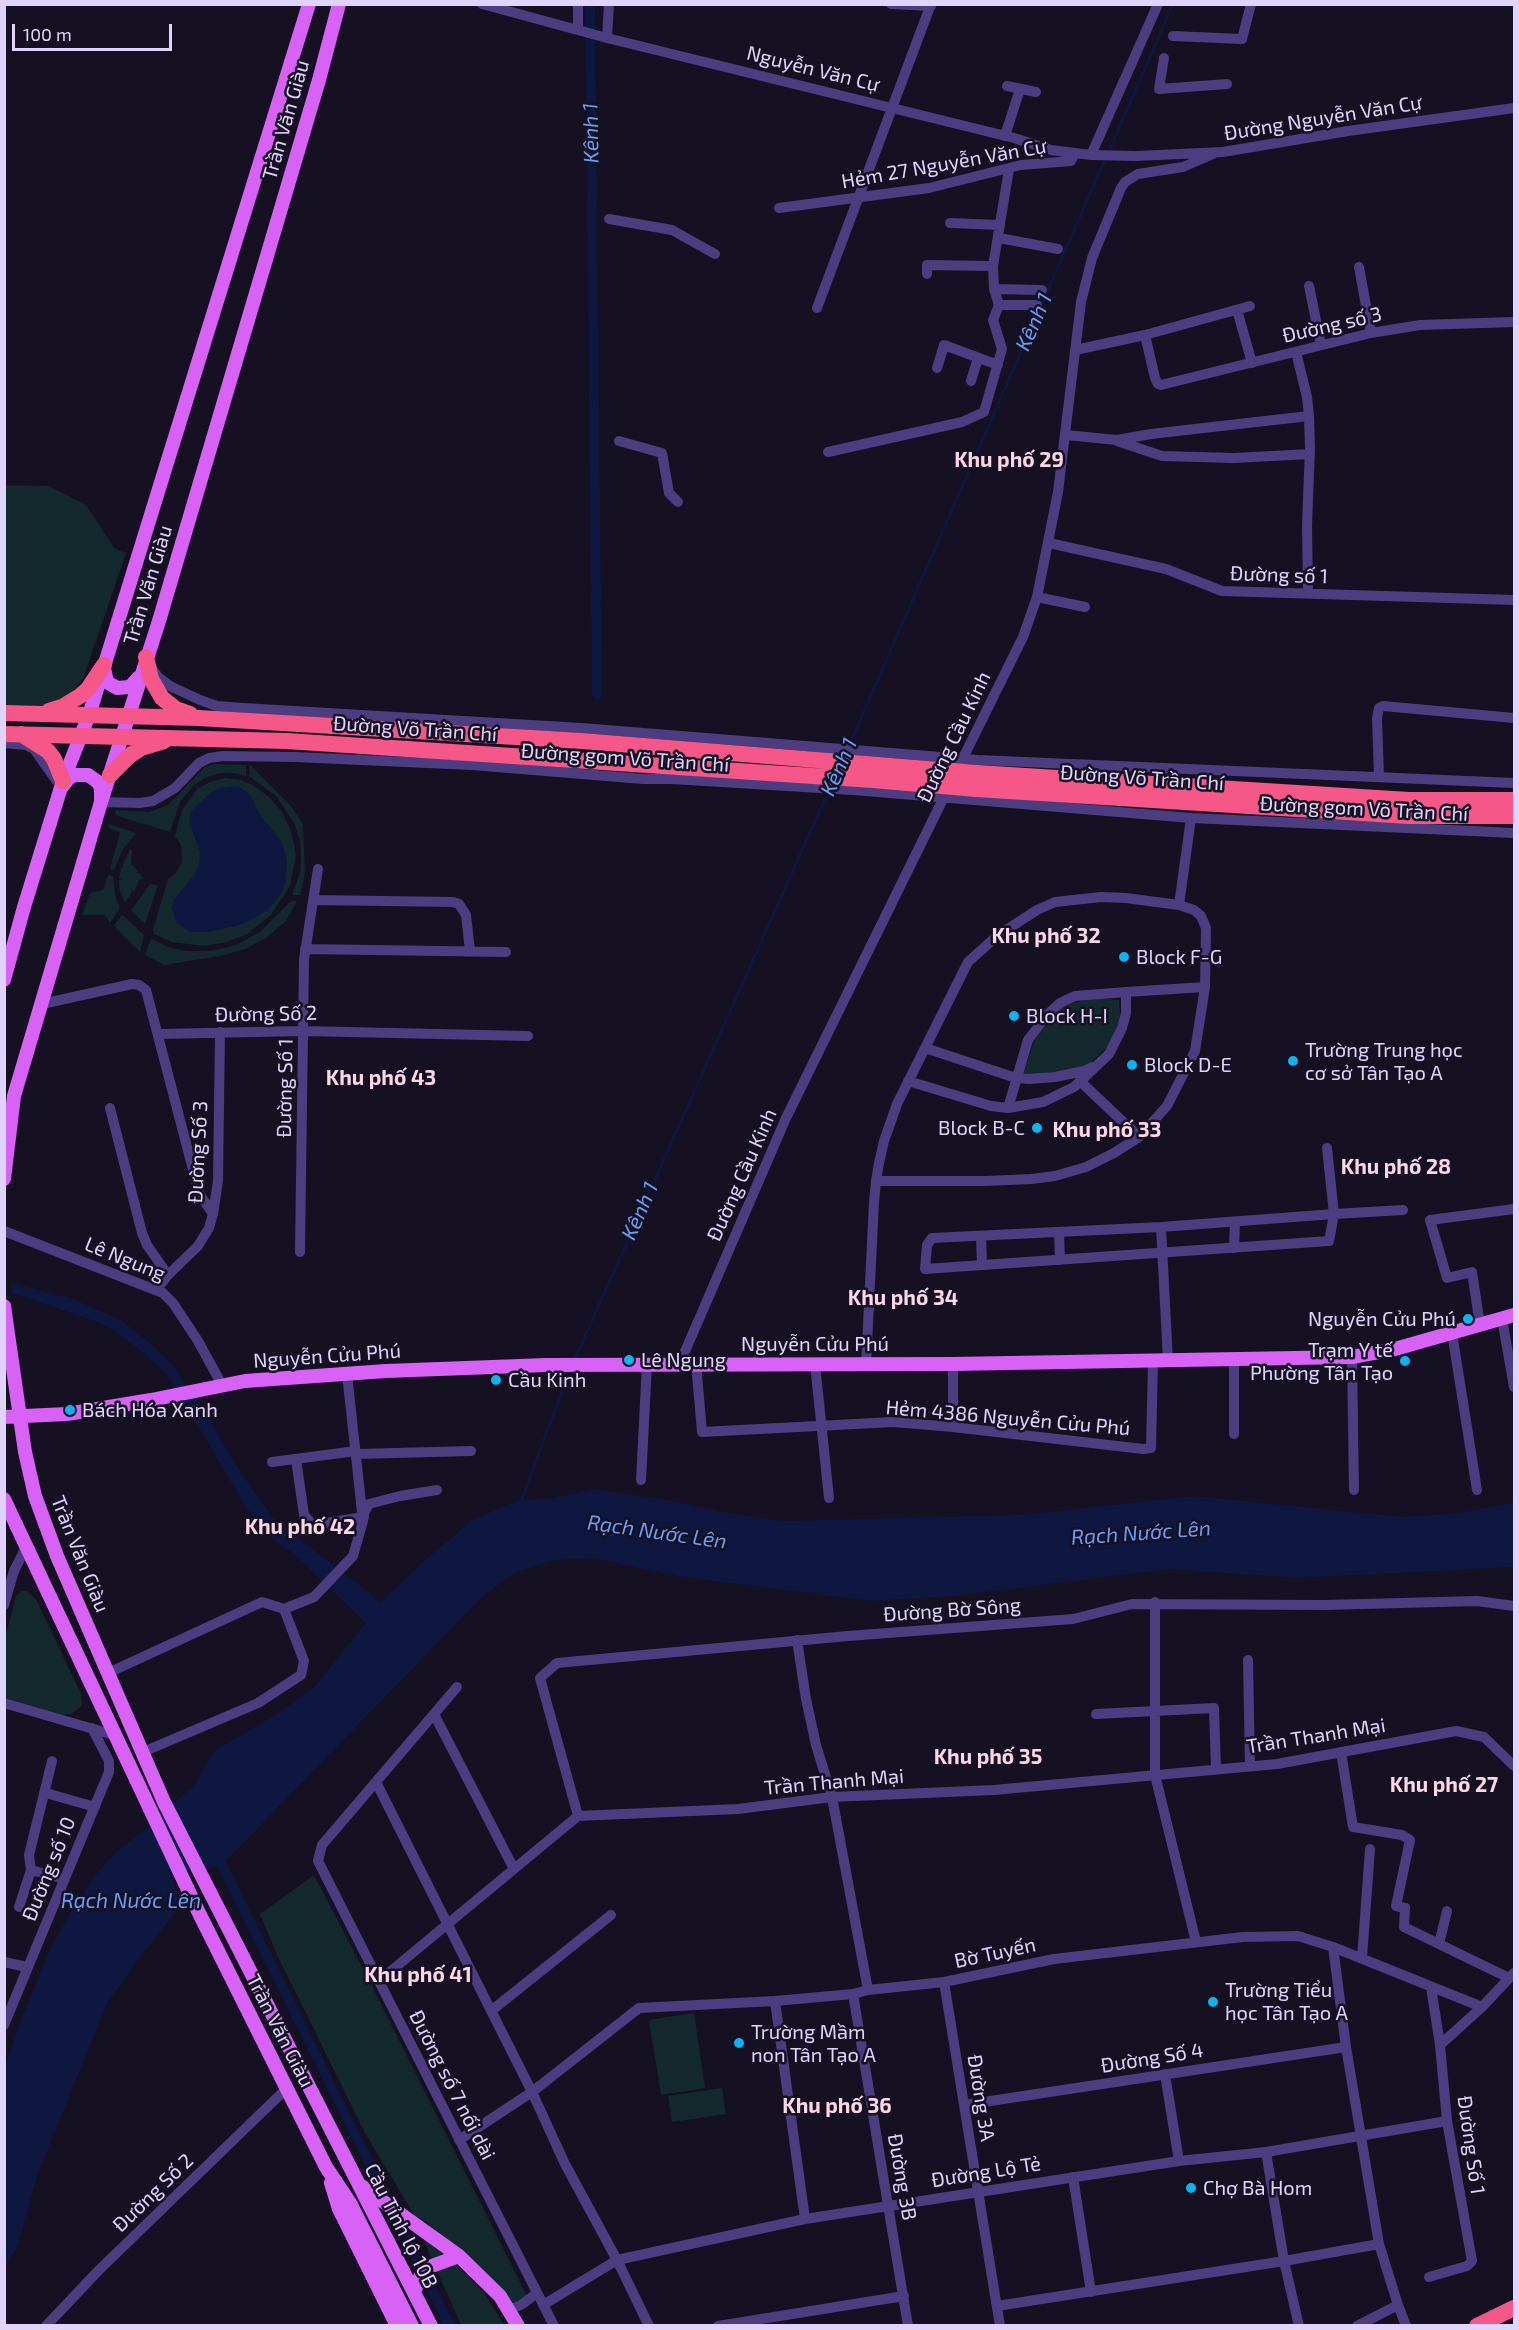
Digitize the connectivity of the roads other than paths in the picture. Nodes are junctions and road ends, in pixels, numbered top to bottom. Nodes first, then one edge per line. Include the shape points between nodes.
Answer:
1 (309, 4) edge
2 (339, 4) edge
3 (482, 4) edge
4 (578, 4) edge
5 (609, 4) edge
6 (891, 4) edge
7 (1158, 4) edge
8 (1251, 4) edge
9 (931, 5) edge
10 (578, 29) junction
11 (1173, 36) dead end
12 (607, 38) junction
13 (1164, 58) dead end
14 (1227, 84) dead end
15 (1007, 86) dead end
16 (1020, 89) junction
17 (1036, 92) dead end
18 (891, 107) junction
19 (1515, 108) edge
20 (1005, 136) junction
21 (1075, 153) junction
22 (1213, 154) junction
23 (1091, 155) junction
24 (1136, 156) joint
25 (1009, 169) junction
26 (857, 198) junction
27 (779, 208) dead end
28 (609, 219) dead end
29 (950, 223) dead end
30 (1000, 225) junction
31 (999, 238) junction
32 (1058, 249) dead end
33 (715, 254) dead end
34 (993, 266) junction
35 (1359, 267) dead end
36 (927, 274) dead end
37 (1309, 286) dead end
38 (994, 289) junction
39 (1042, 290) dead end
40 (999, 305) junction
41 (1037, 305) dead end
42 (1250, 306) dead end
43 (817, 308) dead end
44 (1237, 310) junction
45 (1515, 322) edge
46 (1371, 333) junction
47 (1145, 335) junction
48 (1321, 345) junction
49 (1075, 350) junction
50 (1296, 352) junction
51 (978, 358) junction
52 (1252, 363) junction
53 (998, 365) junction
54 (937, 368) dead end
55 (971, 381) dead end
56 (1309, 416) junction
57 (1066, 435) junction
58 (1117, 440) junction
59 (619, 441) dead end
60 (828, 453) dead end
61 (1310, 454) junction
62 (678, 502) dead end
63 (1049, 543) junction
64 (1308, 594) junction
65 (1037, 597) junction
66 (1515, 600) edge
67 (1085, 607) dead end
68 (105, 663) junction
69 (144, 665) junction
70 (15, 713) edge
71 (89, 715) junction
72 (129, 716) junction
73 (199, 718) junction
74 (1515, 718) edge
75 (80, 735) junction
76 (123, 735) junction
77 (11, 736) edge
78 (182, 737) junction
79 (287, 741) junction
80 (809, 753) junction
81 (295, 757) junction
82 (871, 765) junction
83 (959, 765) junction
84 (110, 775) junction
85 (1379, 777) junction
86 (807, 782) junction
87 (1515, 783) edge
88 (62, 785) junction
89 (946, 792) junction
90 (1515, 800) edge
91 (101, 802) junction
92 (1409, 808) junction
93 (1515, 816) edge
94 (1191, 818) junction
95 (1515, 833) edge
96 (318, 869) dead end
97 (315, 894) junction
98 (1179, 904) junction
99 (305, 949) junction
100 (470, 951) junction
101 (506, 952) dead end
102 (4, 980) edge
103 (1204, 987) junction
104 (1126, 992) junction
105 (42, 1004) junction
106 (303, 1031) junction
107 (219, 1032) junction
108 (159, 1034) junction
109 (528, 1036) dead end
110 (925, 1048) junction
111 (1103, 1060) junction
112 (1016, 1078) junction
113 (908, 1081) junction
114 (1081, 1082) junction
115 (110, 1107) dead end
116 (1008, 1108) junction
117 (1139, 1137) junction
118 (1327, 1148) dead end
119 (4, 1179) edge
120 (876, 1181) junction
121 (1403, 1209) dead end
122 (1515, 1209) edge
123 (213, 1214) junction
124 (1334, 1214) junction
125 (1235, 1222) junction
126 (1161, 1227) junction
127 (4, 1231) edge
128 (1059, 1232) junction
129 (981, 1236) junction
130 (1234, 1248) junction
131 (300, 1252) dead end
132 (1162, 1253) junction
133 (1060, 1260) junction
134 (982, 1265) junction
135 (168, 1275) junction
136 (157, 1289) junction
137 (4, 1306) edge
138 (1508, 1317) edge
139 (1480, 1325) junction
140 (1452, 1333) junction
141 (1352, 1357) junction
142 (1234, 1360) junction
143 (1153, 1361) junction
144 (1168, 1361) junction
145 (696, 1363) junction
146 (647, 1364) junction
147 (680, 1364) junction
148 (815, 1364) junction
149 (952, 1364) junction
150 (867, 1365) junction
151 (347, 1374) junction
152 (222, 1385) junction
153 (1515, 1387) edge
154 (21, 1417) junction
155 (4, 1418) edge
156 (821, 1427) junction
157 (953, 1427) junction
158 (1234, 1434) dead end
159 (471, 1451) dead end
160 (357, 1452) junction
161 (296, 1459) junction
162 (273, 1462) dead end
163 (641, 1480) dead end
164 (437, 1490) dead end
165 (1354, 1490) dead end
166 (1477, 1490) dead end
167 (829, 1498) dead end
168 (6, 1508) edge
169 (364, 1515) junction
170 (26, 1547) junction
171 (1155, 1602) junction
172 (4, 1605) edge
173 (1515, 1606) edge
174 (284, 1608) junction
175 (797, 1640) junction
176 (1248, 1660) dead end
177 (108, 1673) junction
178 (457, 1687) dead end
179 (4, 1703) edge
180 (1155, 1710) junction
181 (434, 1713) junction
182 (1096, 1714) dead end
183 (92, 1728) junction
184 (114, 1734) junction
185 (143, 1752) junction
186 (1341, 1752) junction
187 (52, 1761) dead end
188 (1250, 1766) junction
189 (1515, 1766) edge
190 (1216, 1769) junction
191 (1155, 1775) junction
192 (376, 1782) junction
193 (46, 1793) junction
194 (832, 1797) junction
195 (94, 1807) junction
196 (578, 1816) junction
197 (1370, 1849) dead end
198 (513, 1869) junction
199 (31, 1870) junction
200 (65, 1879) junction
201 (19, 1907) dead end
202 (1447, 1911) dead end
203 (610, 1915) dead end
204 (447, 1924) junction
205 (1196, 1942) junction
206 (1438, 1944) junction
207 (1333, 1947) junction
208 (1362, 1958) junction
209 (4, 1962) edge
210 (27, 1967) junction
211 (1512, 1975) edge
212 (380, 1980) junction
213 (944, 1982) junction
214 (1431, 1987) junction
215 (868, 1990) junction
216 (853, 1994) junction
217 (774, 2001) junction
218 (1482, 2007) junction
219 (491, 2011) junction
220 (4, 2025) edge
221 (1440, 2044) junction
222 (1346, 2047) junction
223 (1165, 2074) junction
224 (286, 2088) junction
225 (532, 2092) junction
226 (964, 2105) junction
227 (1448, 2121) junction
228 (1360, 2136) junction
229 (459, 2140) junction
230 (336, 2144) joint
231 (1266, 2152) junction
232 (1179, 2161) junction
233 (326, 2167) junction
234 (1072, 2177) junction
235 (357, 2183) junction
236 (338, 2185) joint
237 (978, 2192) junction
238 (889, 2206) junction
239 (805, 2219) junction
240 (1379, 2244) junction
241 (454, 2254) junction
242 (617, 2260) junction
243 (1284, 2261) junction
244 (1429, 2277) dead end
245 (414, 2292) junction
246 (1091, 2292) junction
247 (537, 2293) junction
248 (904, 2296) junction
249 (543, 2305) junction
250 (1398, 2305) junction
251 (998, 2306) junction
252 (1515, 2308) edge
253 (509, 2310) junction
254 (1515, 2320) edge
255 (743, 2324) edge
256 (46, 2325) edge
257 (397, 2325) edge
258 (412, 2325) edge
259 (430, 2325) edge
260 (518, 2325) edge
261 (554, 2325) edge
262 (649, 2325) edge
263 (718, 2325) edge
264 (908, 2325) edge
265 (1000, 2325) edge
266 (1299, 2325) edge
267 (1357, 2325) edge
268 (1406, 2325) edge
269 (1477, 2325) edge
270 (1503, 2325) edge

1 - 68 main road, Trần Văn Giàu
2 - 69 main road, Trần Văn Giàu
3 - 10 street, Nguyễn Văn Cự
4 - 10 street
5 - 12 street
6 - 9 street
7 - 23 street
8 - 11 street via 1242,39
9 - 18 street
10 - 12 street, Nguyễn Văn Cự
12 - 18 street, Nguyễn Văn Cự
13 - 14 street via 1159,88
15 - 16 street
16 - 17 street
16 - 20 street
18 - 20 street, Nguyễn Văn Cự
18 - 26 street
19 - 22 street, Đường Nguyễn Văn Cự
20 - 21 street, Nguyễn Văn Cự
21 - 23 street, Nguyễn Văn Cự
21 - 25 street, Hẻm 27 Nguyễn Văn Cự via 1071,162
22 - 24 street, Đường Nguyễn Văn Cự
22 - 49 street, Đường Cầu Kinh via 1183,167 1138,174 1125,182 1092,258
23 - 24 street, Nguyễn Văn Cự
25 - 26 street, Hẻm 27 Nguyễn Văn Cự via 929,188
25 - 30 street
26 - 27 street, Hẻm 27 Nguyễn Văn Cự
26 - 43 street
28 - 33 street via 672,230
29 - 30 street
30 - 31 street
31 - 32 street
31 - 34 street
34 - 36 street via 927,265
34 - 38 street
35 - 46 street
37 - 48 street
38 - 39 street
38 - 40 street
40 - 41 street
40 - 53 street via 993,320 1002,349
42 - 44 street
44 - 47 street
44 - 52 street
45 - 46 street, Đường số 3 via 1420,325
46 - 48 street, Đường số 3
47 - 49 street
47 - 52 street, Đường số 3 via 1155,378 1161,385
48 - 50 street, Đường số 3
49 - 57 street, Đường Cầu Kinh
50 - 52 street, Đường số 3
50 - 56 street
51 - 53 street
51 - 54 street via 944,345
51 - 55 street
53 - 60 street via 984,412 962,422
56 - 58 street
56 - 61 street
57 - 58 street
57 - 63 street, Đường Cầu Kinh
58 - 61 street via 1162,456
59 - 62 street via 662,453 669,493
61 - 64 street
63 - 64 street, Đường số 1 via 1166,569 1222,591
63 - 65 street, Đường Cầu Kinh
64 - 66 street, Đường số 1
65 - 67 street
65 - 83 street, Đường Cầu Kinh via 1023,637
68 - 69 main road via 104,677 117,688 135,684
68 - 70 highway via 88,689 62,707
68 - 71 main road, Trần Văn Giàu
69 - 72 main road, Trần Văn Giàu
69 - 73 highway via 162,698 176,709
69 - 80 street, Đường gom Võ Trần Chí via 170,686 218,706 582,728
70 - 71 highway, Đường Võ Trần Chí
71 - 72 highway, Đường Võ Trần Chí
71 - 75 main road, Trần Văn Giàu
72 - 73 highway, Đường Võ Trần Chí
72 - 76 main road, Trần Văn Giàu
73 - 80 highway, Đường Võ Trần Chí
74 - 85 street via 1383,706 1377,718
75 - 76 highway, Đường Võ Trần Chí
75 - 77 highway, Đường Võ Trần Chí
75 - 88 main road, Trần Văn Giàu
76 - 78 highway, Đường Võ Trần Chí
76 - 84 main road, Trần Văn Giàu
77 - 88 highway via 48,751
78 - 79 highway, Đường Võ Trần Chí
78 - 84 highway via 141,748
79 - 81 street
79 - 86 highway, Đường Võ Trần Chí
80 - 82 highway, Đường Võ Trần Chí
81 - 86 street, Đường gom Võ Trần Chí via 472,765 643,779
81 - 91 street, Đường gom Võ Trần Chí via 209,758 175,788 153,801
82 - 83 highway, Đường Võ Trần Chí
82 - 86 highway, Đường Võ Trần Chí
82 - 89 highway, Đường Võ Trần Chí
83 - 85 street, Đường gom Võ Trần Chí
83 - 89 street, Đường Cầu Kinh
83 - 92 highway, Đường Võ Trần Chí
84 - 91 main road, Trần Văn Giàu
85 - 87 street, Đường gom Võ Trần Chí
86 - 89 street, Đường gom Võ Trần Chí via 853,790
88 - 91 main road via 75,775 88,775 101,788
88 - 102 main road, Trần Văn Giàu
89 - 92 highway, Đường Võ Trần Chí
89 - 94 street, Đường gom Võ Trần Chí via 1046,807
89 - 147 street, Đường Cầu Kinh via 786,1118
90 - 92 highway
91 - 105 main road, Trần Văn Giàu
92 - 93 highway
94 - 95 street, Đường gom Võ Trần Chí
94 - 98 street
96 - 97 street, Đường Số 1
97 - 99 street, Đường Số 1
97 - 100 street via 459,904 466,915
98 - 103 street via 1202,916 1206,928
98 - 110 street via 1101,897 1055,902 1037,910 968,962
99 - 100 street
99 - 106 street, Đường Số 1
100 - 101 street
103 - 104 street
103 - 117 street via 1195,1051 1167,1106
104 - 111 street via 1122,1028
104 - 112 street via 1075,996 1060,1003 1028,1040
105 - 108 street via 140,985 149,996
105 - 119 main road, Trần Văn Giàu via 14,1096
106 - 107 street, Đường Số 2
106 - 109 street, Đường Số 2
106 - 131 street, Đường Số 1
107 - 108 street, Đường Số 2
107 - 123 street, Đường Số 3 via 218,1181
108 - 123 street via 197,1185
110 - 112 street
110 - 113 street
111 - 112 street via 1084,1071
111 - 114 street
112 - 116 street
113 - 116 street
113 - 120 street via 884,1142
114 - 116 street via 1043,1102
114 - 117 street
115 - 135 street via 142,1233
117 - 120 street via 1086,1167 1055,1176 986,1181
118 - 124 street
120 - 150 street
121 - 124 street
122 - 139 street via 1431,1220 1447,1278 1473,1272
123 - 135 street, Đường Số 3 via 198,1246
124 - 125 street
124 - 130 street via 1329,1241
125 - 126 street
125 - 130 street
126 - 128 street
126 - 132 street
127 - 136 street, Lê Ngung
128 - 129 street
128 - 133 street
129 - 134 street
129 - 134 street via 932,1238 927,1245 925,1269
130 - 132 street
132 - 133 street
132 - 144 street
133 - 134 street
135 - 136 street, Đường Số 3
136 - 152 street, Lê Ngung via 174,1304
137 - 154 main road, Trần Văn Giàu
138 - 139 main road, Nguyễn Cửu Phú
138 - 153 street
139 - 140 main road, Nguyễn Cửu Phú
140 - 141 main road, Nguyễn Cửu Phú
140 - 166 street
141 - 142 main road, Nguyễn Cửu Phú
141 - 165 street
142 - 144 main road, Nguyễn Cửu Phú
142 - 158 street
143 - 144 main road, Nguyễn Cửu Phú
143 - 149 main road, Nguyễn Cửu Phú
143 - 157 street, Hẻm 4386 Nguyễn Cửu Phú via 1151,1448
145 - 147 main road, Nguyễn Cửu Phú
145 - 148 main road, Nguyễn Cửu Phú
145 - 156 street, Hẻm 4386 Nguyễn Cửu Phú via 702,1432
146 - 147 main road, Nguyễn Cửu Phú
146 - 151 main road, Nguyễn Cửu Phú
146 - 163 street
148 - 150 main road, Nguyễn Cửu Phú
148 - 156 street
149 - 150 main road, Nguyễn Cửu Phú
149 - 157 street
151 - 152 main road, Nguyễn Cửu Phú via 244,1380
151 - 160 street
152 - 154 main road, Nguyễn Cửu Phú via 67,1414
154 - 155 main road, Nguyễn Cửu Phú
154 - 177 main road, Trần Văn Giàu via 35,1496
156 - 157 street, Hẻm 4386 Nguyễn Cửu Phú via 893,1422
156 - 167 street
159 - 160 street
160 - 161 street
160 - 169 street
161 - 162 street
161 - 169 street via 304,1515 313,1525
164 - 169 street via 369,1504
168 - 170 main road
169 - 174 street via 353,1556 314,1597
170 - 172 street
170 - 184 main road
171 - 173 street, Đường Bờ Sông via 1325,1605 1476,1601
171 - 175 street, Đường Bờ Sông via 1073,1619
171 - 180 street
174 - 177 street via 262,1602
174 - 185 street via 304,1660 301,1675 258,1703
175 - 194 street via 814,1733
175 - 196 street, Đường Bờ Sông via 557,1663 540,1678
176 - 188 street
177 - 185 main road, Trần Văn Giàu
178 - 181 street
179 - 183 street
180 - 182 street
180 - 190 street via 1214,1708
180 - 191 street
181 - 192 street
181 - 198 street
183 - 184 street
183 - 195 street, Đường số 10 via 109,1761 109,1772
184 - 224 main road, Trần Văn Giàu
185 - 230 main road, Trần Văn Giàu via 164,1802
186 - 188 street, Trần Thanh Mại
186 - 189 street, Trần Thanh Mại via 1456,1731 1484,1737
186 - 206 street via 1353,1827 1402,1835 1410,1840 1396,1906 1405,1908 1404,1927
187 - 193 street
188 - 190 street, Trần Thanh Mại
190 - 191 street, Trần Thanh Mại
191 - 194 street, Trần Thanh Mại via 994,1790
191 - 205 street
192 - 204 street
192 - 212 street, Đường số 7 nối dài via 322,1845 318,1861
193 - 195 street
193 - 199 street via 33,1833
194 - 196 street, Trần Thanh Mại via 738,1809
194 - 215 street
195 - 200 street, Đường số 10
196 - 198 street
197 - 208 street
198 - 204 street
199 - 200 street
199 - 201 street
200 - 210 street, Đường số 10
202 - 206 street
203 - 219 street
204 - 212 street
204 - 219 street
205 - 207 street, Bờ Tuyến via 1298,1935
205 - 213 street, Bờ Tuyến via 1054,1959
206 - 211 street
207 - 208 street, Bờ Tuyến
207 - 222 street
208 - 214 street, Bờ Tuyến
209 - 210 street
210 - 220 street, Đường số 10
211 - 218 street
212 - 229 street, Đường số 7 nối dài
213 - 215 street, Bờ Tuyến
213 - 226 street, Đường 3A
214 - 218 street, Bờ Tuyến
214 - 221 street, Đường Số 1
215 - 216 street, Bờ Tuyến
216 - 217 street, Bờ Tuyến
216 - 238 street, Đường 3B
217 - 225 street, Bờ Tuyến via 639,2008
217 - 239 street
218 - 221 street
219 - 225 street
221 - 227 street, Đường Số 1
222 - 223 street, Đường Số 4
222 - 228 street
223 - 226 street, Đường Số 4
223 - 232 street
224 - 233 main road, Trần Văn Giàu
224 - 256 street, Đường Số 2
225 - 229 street, Bờ Tuyến
225 - 242 street via 565,2164
226 - 237 street, Đường 3A
227 - 228 street, Đường Lộ Tẻ
227 - 244 street, Đường Số 1 via 1472,2261
228 - 231 street, Đường Lộ Tẻ
228 - 240 street
229 - 247 street, Đường số 7 nối dài
230 - 235 main road, Cầu Tỉnh lộ 10B
231 - 232 street, Đường Lộ Tẻ
231 - 243 street
232 - 234 street, Đường Lộ Tẻ
233 - 236 main road, Trần Văn Giàu
233 - 257 main road, Trần Văn Giàu via 339,2209
234 - 237 street, Đường Lộ Tẻ
234 - 246 street
235 - 241 main road
235 - 245 main road, Cầu Tỉnh lộ 10B
236 - 258 main road, Cầu Tỉnh lộ 10B
237 - 238 street, Đường Lộ Tẻ
237 - 251 street, Đường 3A
238 - 239 street, Đường Lộ Tẻ
238 - 248 street, Đường 3B
239 - 242 street, Đường Lộ Tẻ
240 - 243 street
240 - 250 street
241 - 245 main road via 429,2267
241 - 253 main road via 489,2284
242 - 249 street, Đường Lộ Tẻ
242 - 262 street
243 - 246 street
243 - 266 street
245 - 259 main road, Cầu Tỉnh lộ 10B
246 - 251 street
247 - 249 street, Đường số 7 nối dài
247 - 253 street
248 - 255 street
248 - 264 street, Đường 3B
249 - 261 street, Đường số 7 nối dài
250 - 267 street
250 - 268 street
251 - 265 street, Đường 3A
252 - 269 highway
253 - 260 main road
254 - 270 highway
255 - 263 street

